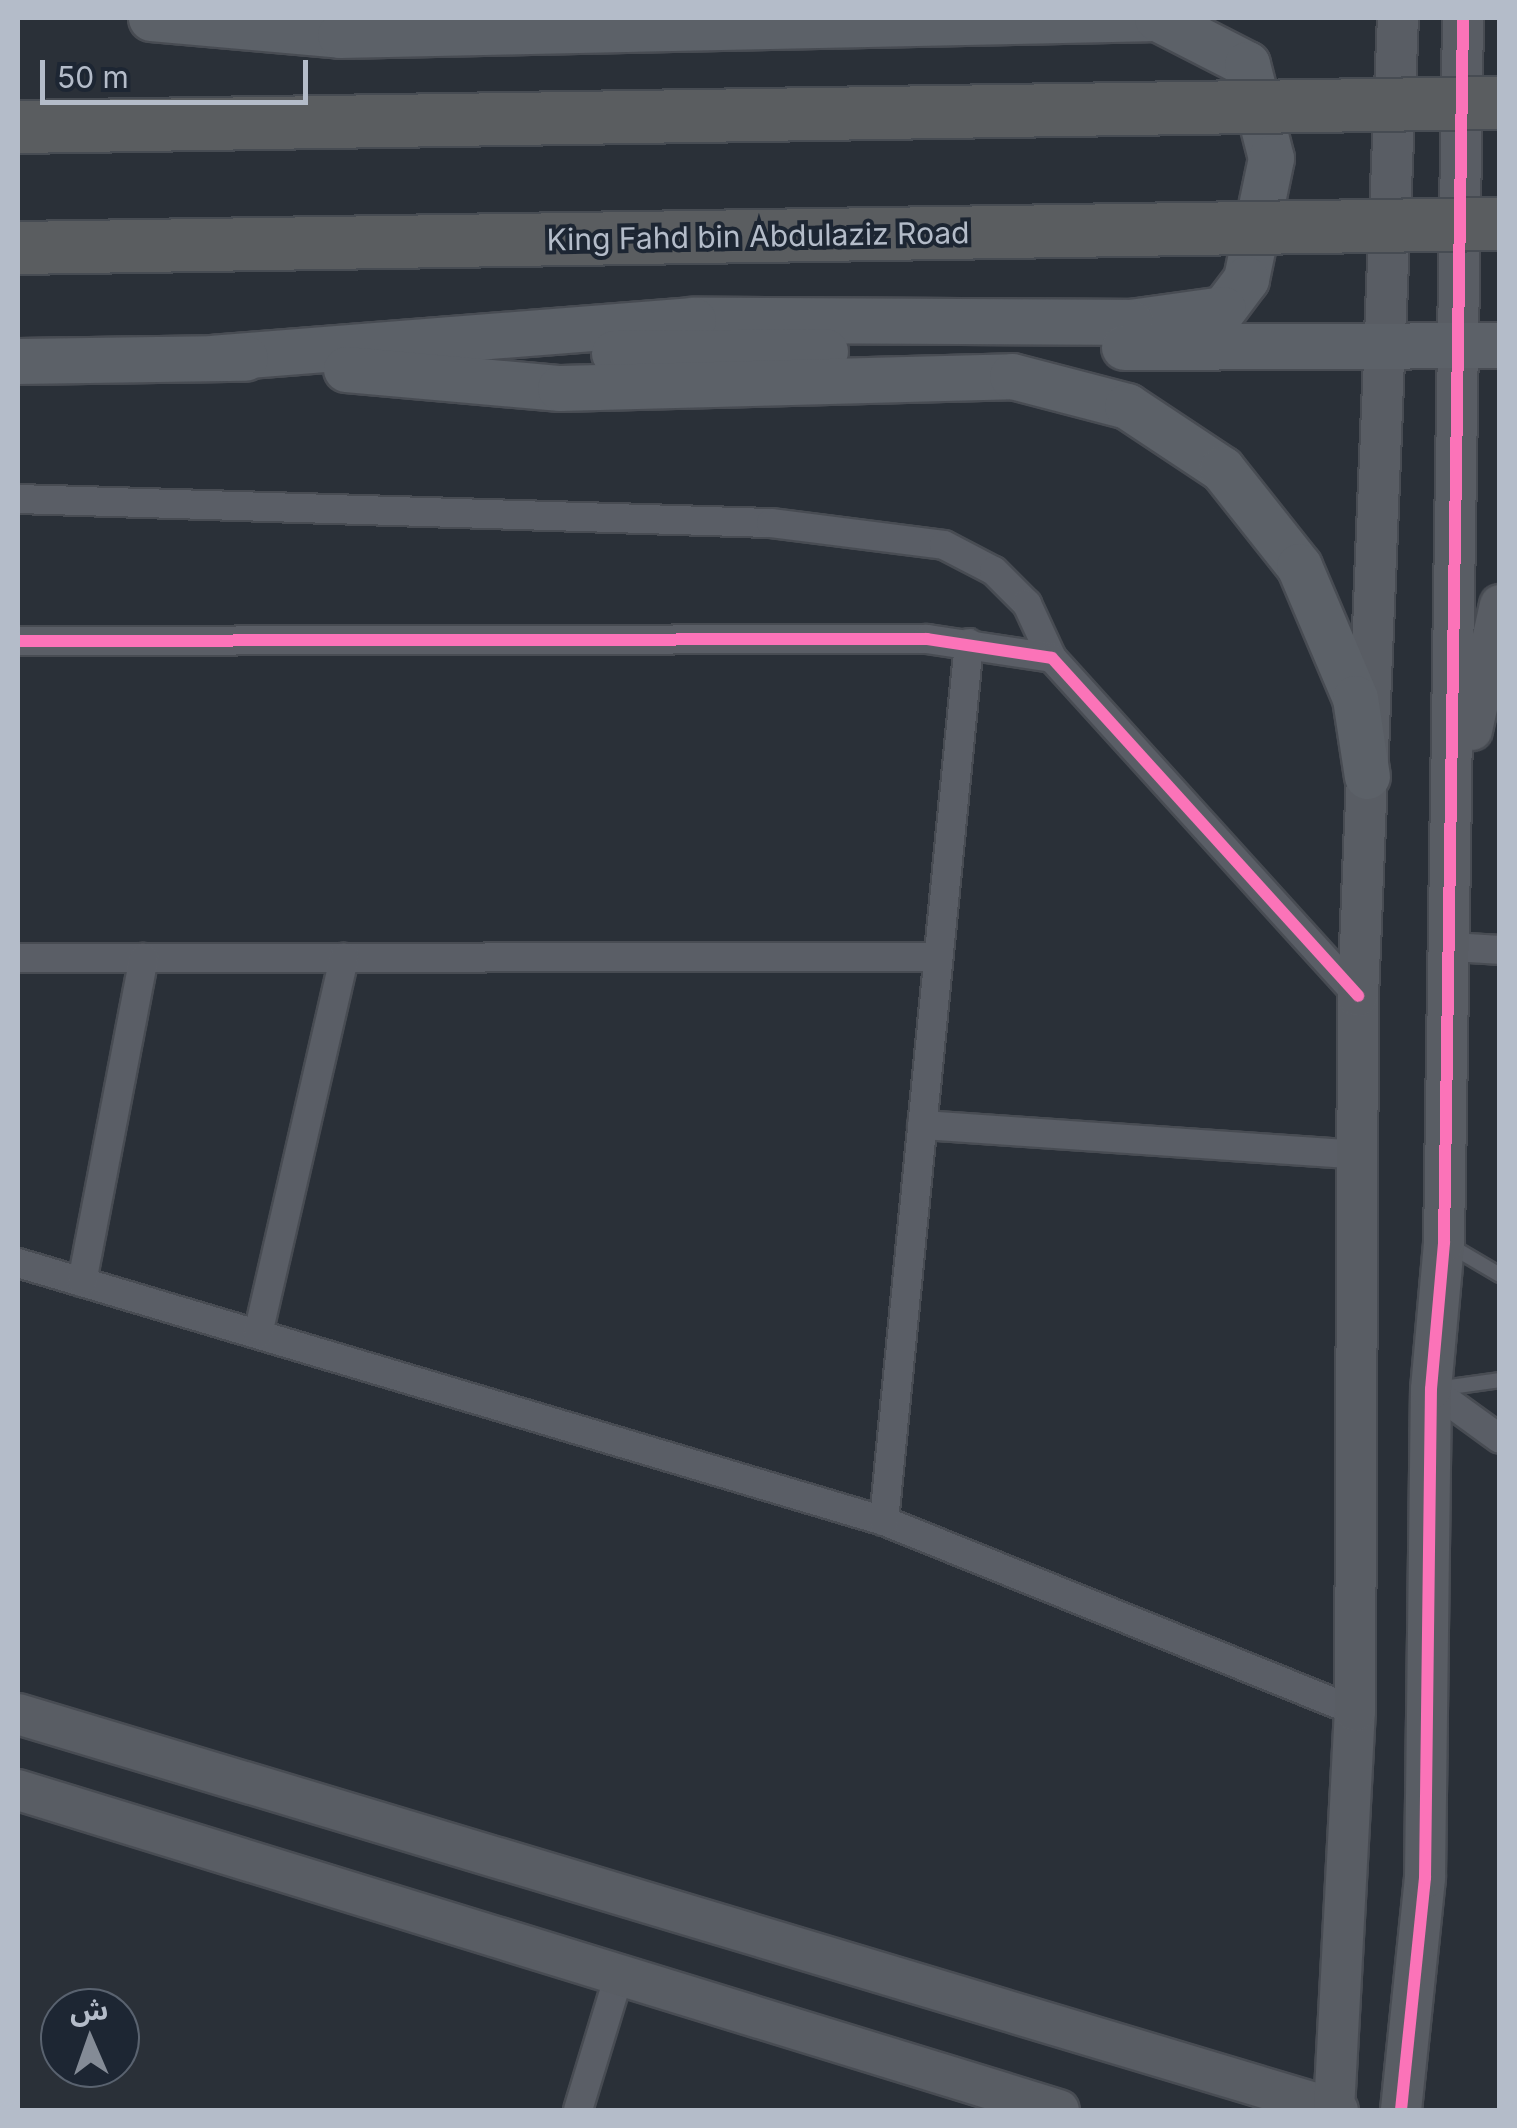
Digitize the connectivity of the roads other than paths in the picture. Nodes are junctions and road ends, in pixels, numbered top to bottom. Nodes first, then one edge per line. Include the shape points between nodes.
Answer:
1 (151, 18) edge
2 (1398, 18) edge
3 (1463, 18) edge
4 (1500, 102) edge
5 (18, 127) edge
6 (1500, 224) edge
7 (18, 248) edge
8 (1388, 344) junction
9 (1479, 345) edge
10 (214, 358) junction
11 (18, 361) edge
12 (18, 498) edge
13 (1500, 605) edge
14 (18, 641) edge
15 (970, 643) junction
16 (1052, 658) junction
17 (1367, 776) junction
18 (1454, 812) junction
19 (1451, 947) junction
20 (1500, 950) edge
21 (938, 957) junction
22 (18, 958) edge
23 (144, 958) junction
24 (344, 958) junction
25 (1358, 996) junction
26 (922, 1126) junction
27 (1357, 1154) junction
28 (1444, 1242) junction
29 (18, 1263) edge
30 (1500, 1275) edge
31 (82, 1282) junction
32 (258, 1334) junction
33 (1500, 1380) edge
34 (1432, 1389) junction
35 (1500, 1439) edge
36 (884, 1521) junction
37 (1355, 1711) junction
38 (18, 1714) edge
39 (18, 1790) edge
40 (619, 1974) junction
41 (578, 2110) edge
42 (1058, 2110) edge
43 (1335, 2110) edge
44 (1401, 2110) edge

1 - 10 main road via 340,34 1157,18 1246,64 1272,158 1246,279 1223,310 1130,322 692,320
2 - 8 street
3 - 9 street
4 - 5 highway, bridge
6 - 7 highway, King Fahd bin Abdulaziz Road, bridge
8 - 9 main road
8 - 10 main road
8 - 17 street
9 - 18 street
10 - 11 main road
10 - 17 main road via 560,388 1012,376 1127,406 1222,468 1299,566 1354,698
12 - 16 street via 771,523 944,545 994,571 1027,604
13 - 18 street
14 - 15 street
15 - 16 street
15 - 21 street
16 - 25 street
17 - 25 street
18 - 19 street
19 - 20 street
19 - 28 street
21 - 24 street
21 - 26 street
22 - 23 street
23 - 24 street
23 - 31 street
24 - 32 street
25 - 27 street
26 - 27 street
26 - 36 street
27 - 37 street
28 - 30 lane
28 - 34 street
29 - 31 street
31 - 32 street
32 - 36 street
33 - 34 lane
34 - 35 street
34 - 44 street via 1425,1878
36 - 37 street
37 - 43 street
38 - 43 street
39 - 40 street
40 - 41 street
40 - 42 street

